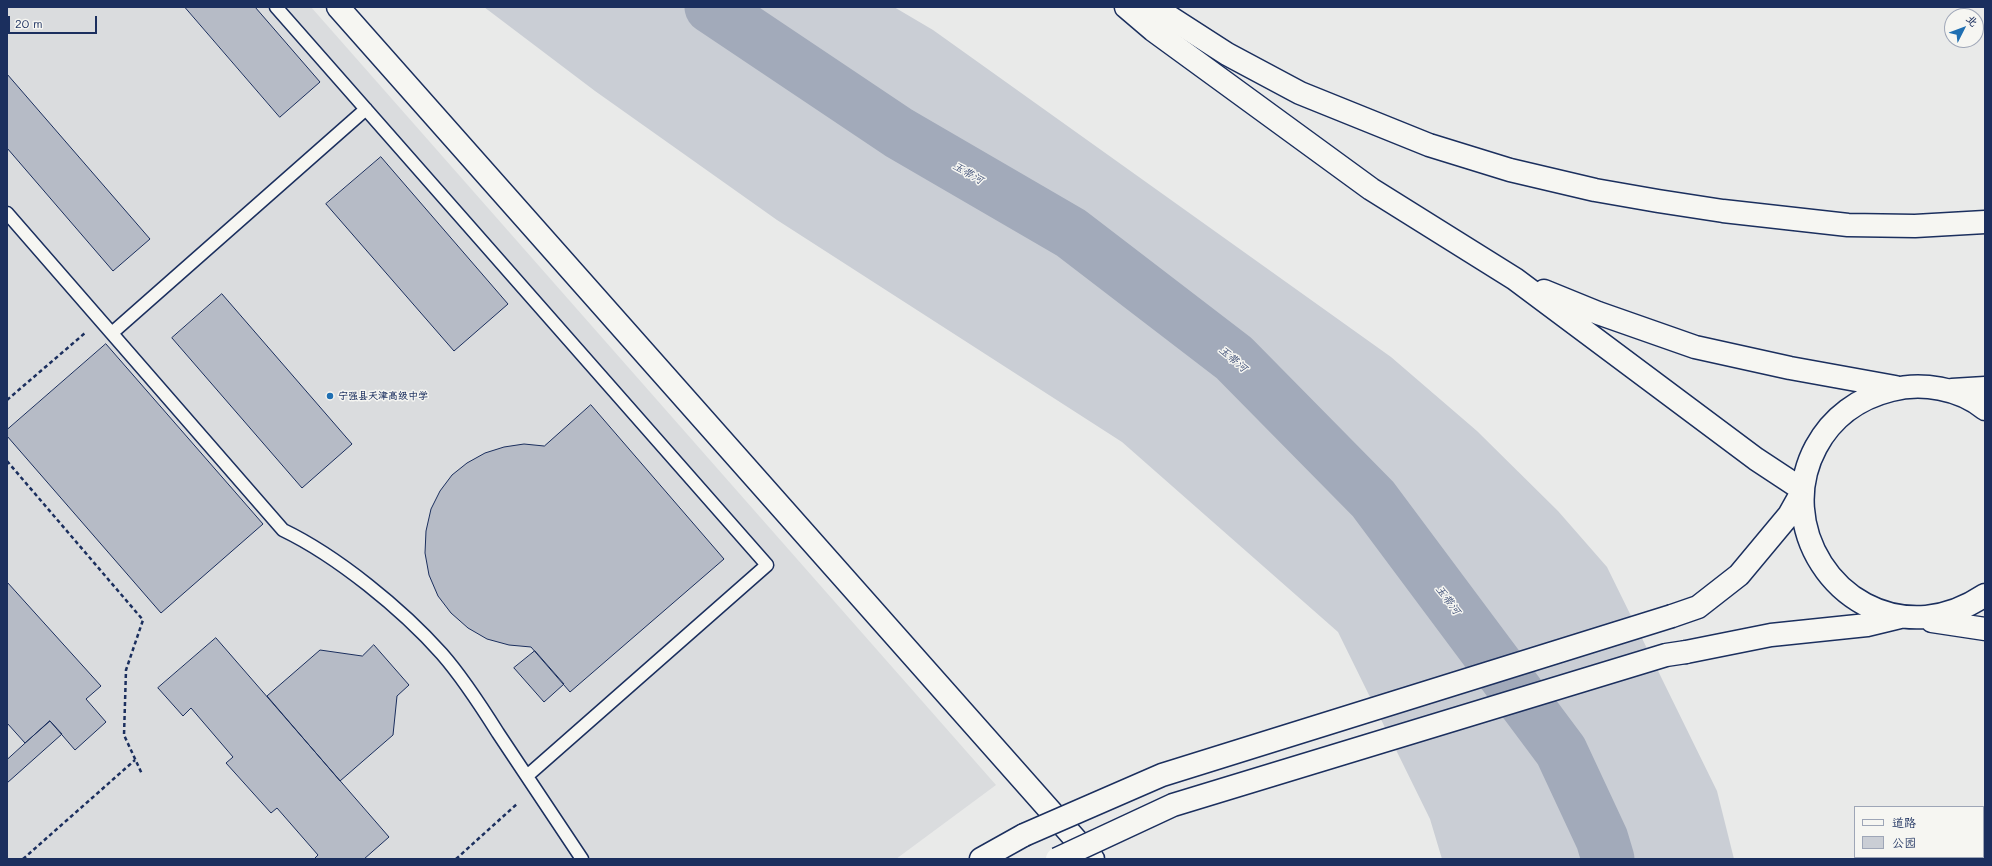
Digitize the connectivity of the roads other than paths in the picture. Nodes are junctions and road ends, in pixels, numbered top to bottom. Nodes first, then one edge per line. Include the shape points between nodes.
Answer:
1 (276, 7) edge
2 (338, 7) edge
3 (1126, 7) edge
4 (1154, 7) edge
5 (366, 109) junction
6 (7, 213) edge
7 (1985, 222) edge
8 (1515, 280) junction
9 (112, 333) junction
10 (1898, 388) junction
11 (1985, 388) edge
12 (1946, 390) junction
13 (1985, 409) edge
14 (1803, 490) junction
15 (1985, 595) edge
16 (1903, 616) junction
17 (1985, 629) edge
18 (527, 776) junction
19 (582, 859) edge
20 (981, 859) edge
21 (1057, 859) edge
22 (1093, 859) edge

1 - 5 lane
2 - 22 main road
3 - 8 main road via 1153,30 1371,190
4 - 7 main road via 1234,58 1300,93 1429,145 1510,170 1595,190 1658,201 1848,225 1915,226
5 - 9 lane
5 - 18 lane via 767,565
6 - 9 lane
8 - 10 main road via 1695,347
8 - 14 main road via 1756,459
9 - 18 lane via 283,530 332,558 386,600 429,640 477,701
10 - 12 main road
10 - 14 main road via 1878,393 1856,404 1838,418 1822,436 1811,457
11 - 12 main road
12 - 13 main road via 1963,396
14 - 16 main road via 1804,526 1812,548 1824,569 1839,587 1858,600 1880,611
14 - 20 main road, bridge via 1789,515 1739,575 1698,606 1162,775 1024,835
15 - 16 main road via 1950,613 1926,617
16 - 17 main road
16 - 21 main road, bridge via 1867,625 1771,635 1666,656 1173,805
18 - 19 lane

